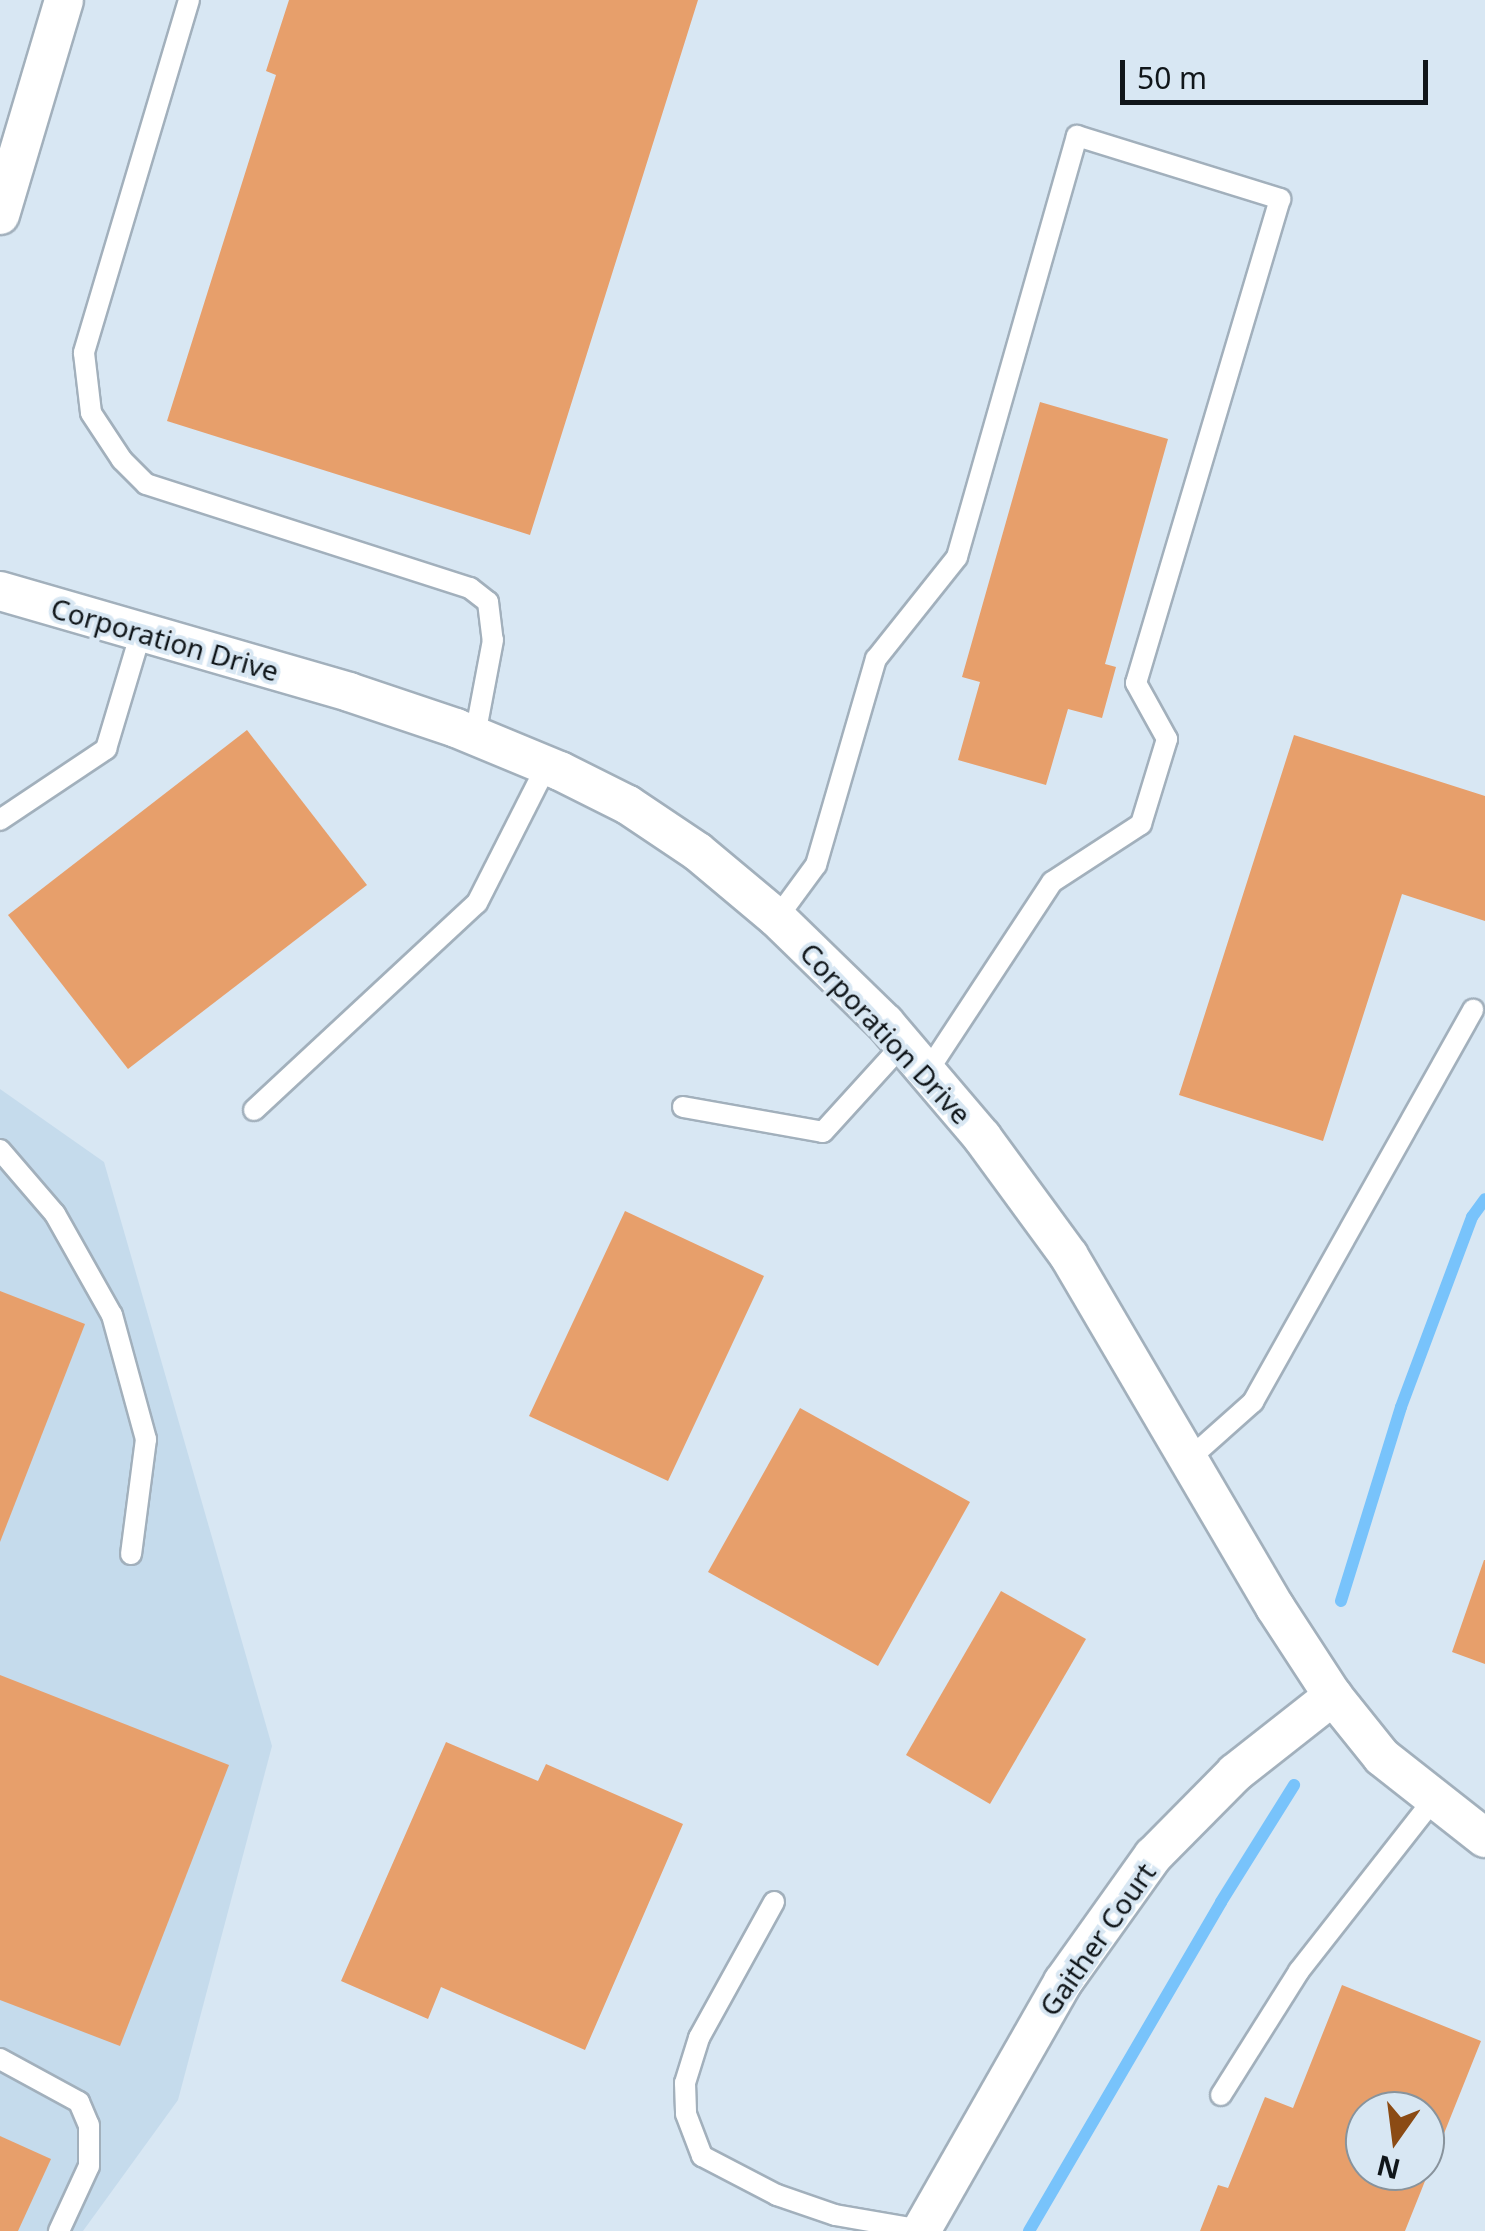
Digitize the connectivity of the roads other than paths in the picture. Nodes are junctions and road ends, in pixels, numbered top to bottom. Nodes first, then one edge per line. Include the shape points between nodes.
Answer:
1 (64, 0) edge
2 (189, 0) edge
3 (0, 215) edge
4 (0, 591) edge
5 (141, 632) junction
6 (474, 735) junction
7 (548, 765) junction
8 (0, 820) edge
9 (778, 918) junction
10 (1473, 1010) dead end
11 (915, 1058) junction
12 (683, 1106) dead end
13 (254, 1110) dead end
14 (0, 1150) edge
15 (1189, 1459) junction
16 (131, 1554) dead end
17 (1334, 1696) junction
18 (1432, 1800) junction
19 (1485, 1838) edge
20 (774, 1902) dead end
21 (0, 2059) edge
22 (1221, 2095) dead end
23 (921, 2230) edge
24 (59, 2231) edge

1 - 3 street
2 - 6 lane via 84,353 91,413 146,484 470,588 488,602 492,640
4 - 5 street, Corporation Drive
5 - 6 street, Corporation Drive
5 - 8 lane via 106,749
6 - 7 street, Corporation Drive
7 - 9 street, Corporation Drive via 642,814
7 - 13 lane via 477,904
9 - 11 street, Corporation Drive
9 - 11 lane via 816,864 876,659 958,557 1077,136 1280,199 1136,683 1168,739 1141,824 1052,882
10 - 15 lane via 1253,1402
11 - 12 lane via 823,1132
11 - 15 street, Corporation Drive via 1069,1256
14 - 16 lane via 55,1214 112,1315 146,1439
15 - 17 street, Corporation Drive
17 - 18 street, Corporation Drive via 1382,1757
17 - 23 street, Gaither Court via 1235,1772 1154,1856 1063,1982
18 - 19 street, Corporation Drive
18 - 22 lane via 1299,1970
20 - 23 lane via 699,2038 685,2083 686,2114 702,2156 835,2215
21 - 24 lane via 78,2102 90,2126 89,2166

